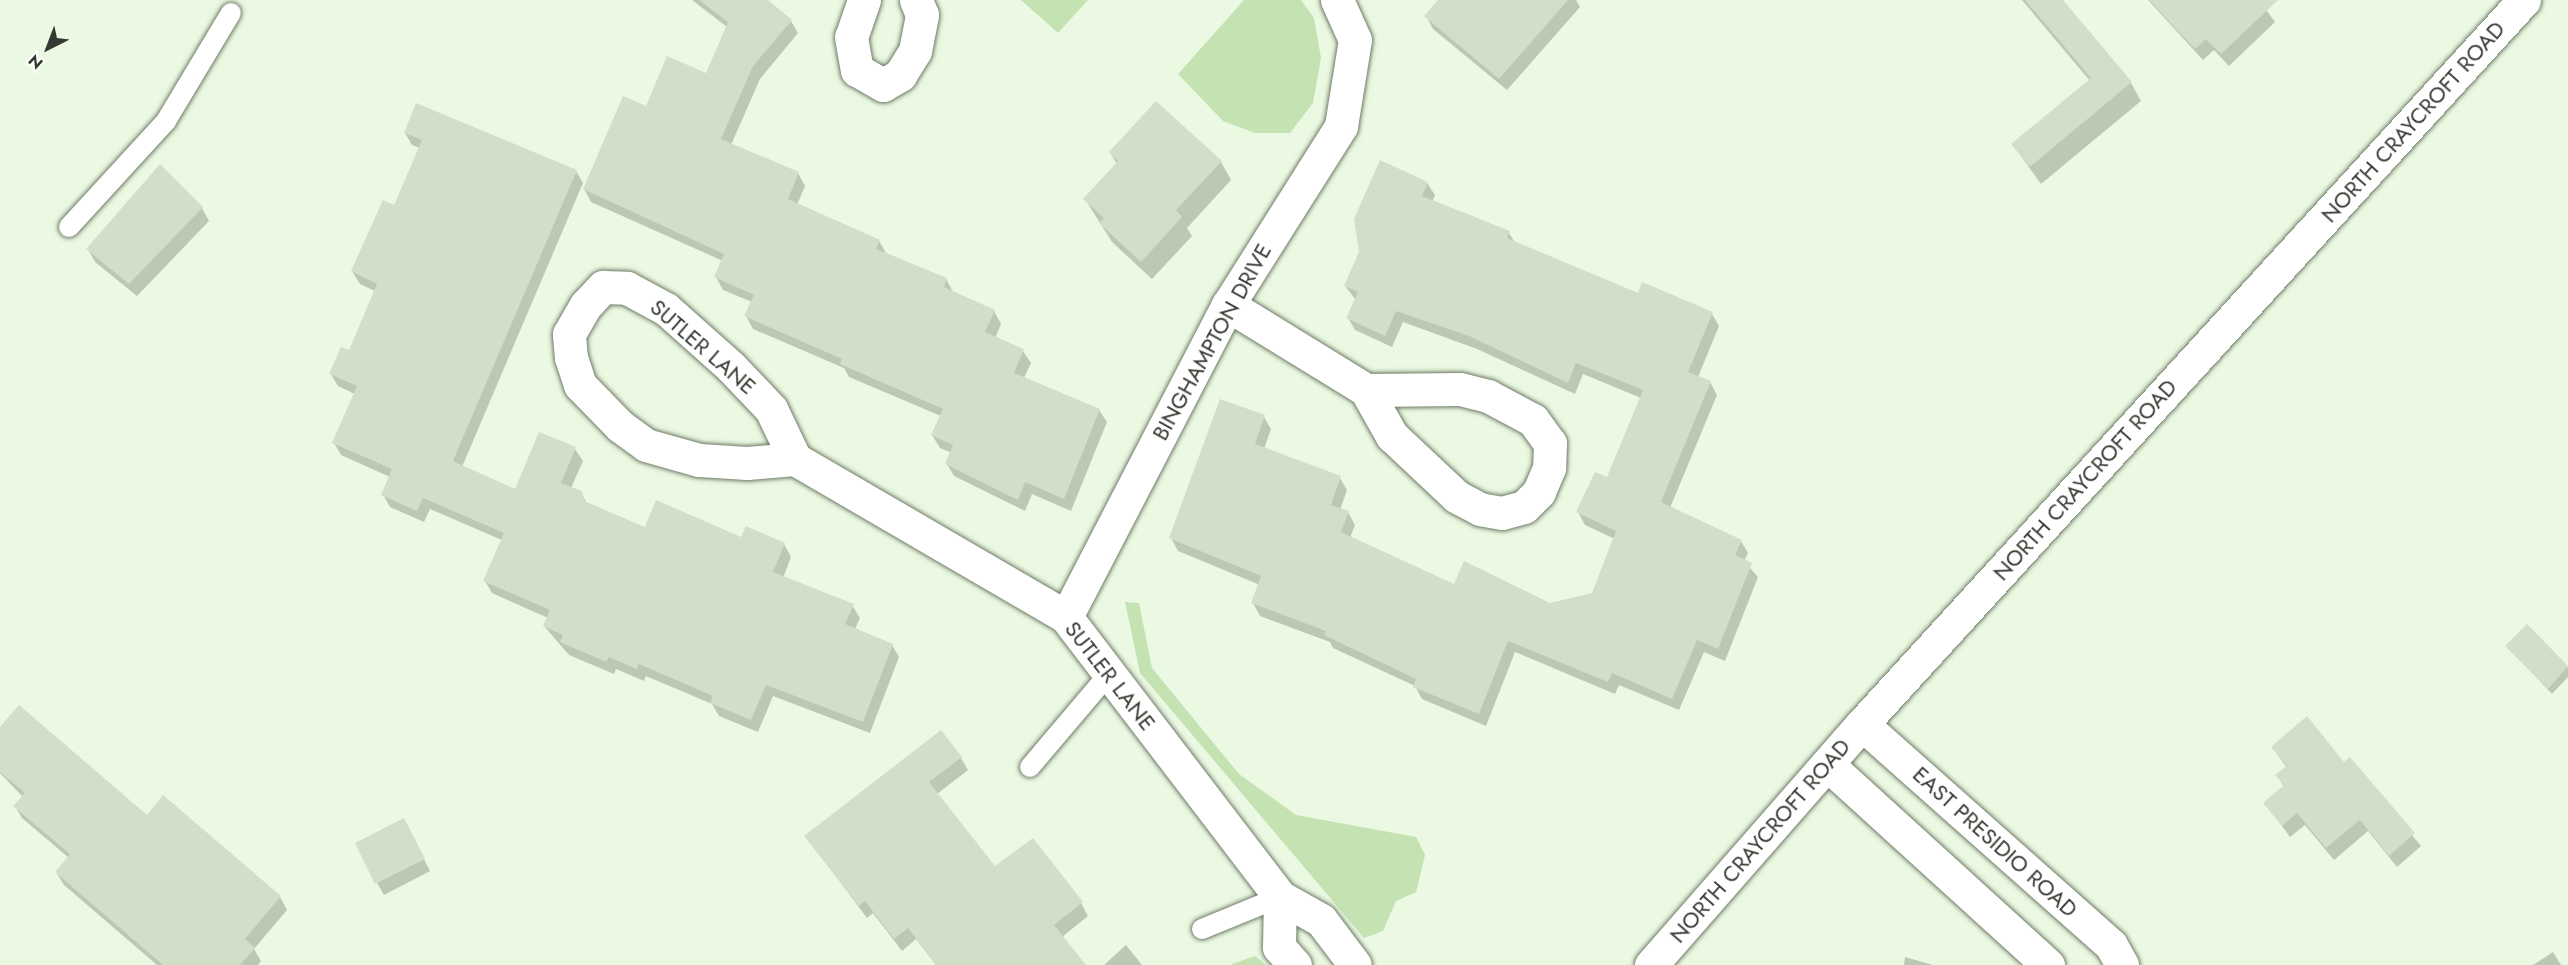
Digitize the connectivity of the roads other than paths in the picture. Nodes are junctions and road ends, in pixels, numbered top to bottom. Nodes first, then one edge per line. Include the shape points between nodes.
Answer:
1 (864, 0) edge
2 (916, 0) edge
3 (1337, 0) edge
4 (2524, 0) edge
5 (231, 13) dead end
6 (69, 227) dead end
7 (1228, 305) junction
8 (1366, 390) junction
9 (795, 459) junction
10 (1066, 616) junction
11 (1109, 674) junction
12 (1862, 724) junction
13 (1827, 764) junction
14 (1029, 767) dead end
15 (1280, 897) junction
16 (1202, 929) dead end
17 (1295, 965) edge
18 (1355, 965) edge
19 (1651, 965) edge
20 (2048, 965) edge
21 (2122, 965) edge

1 - 2 street via 851,37 857,70 883,85 900,75 915,51 922,15
3 - 7 street, BINGHAMPTON DRIVE via 1355,40 1341,126
4 - 12 street, NORTH CRAYCROFT ROAD
5 - 6 lane via 166,121
7 - 8 street
7 - 10 street, BINGHAMPTON DRIVE
8 - 8 street via 1392,436 1456,496 1480,509 1502,513 1524,507 1539,492 1549,468 1550,443 1533,420 1488,396 1460,389
9 - 9 street, SUTLER LANE via 771,409 666,309 627,288 603,287 586,305 569,334 571,358 580,385 638,439 675,456 699,460 747,463
9 - 10 street, SUTLER LANE
10 - 11 street, SUTLER LANE
11 - 14 lane
11 - 15 street, SUTLER LANE
12 - 13 street, NORTH CRAYCROFT ROAD
12 - 21 street, EAST PRESIDIO ROAD via 2111,945
13 - 19 street, NORTH CRAYCROFT ROAD
13 - 20 street
15 - 16 lane
15 - 17 street via 1279,946
15 - 18 street, SUTLER LANE via 1321,920

